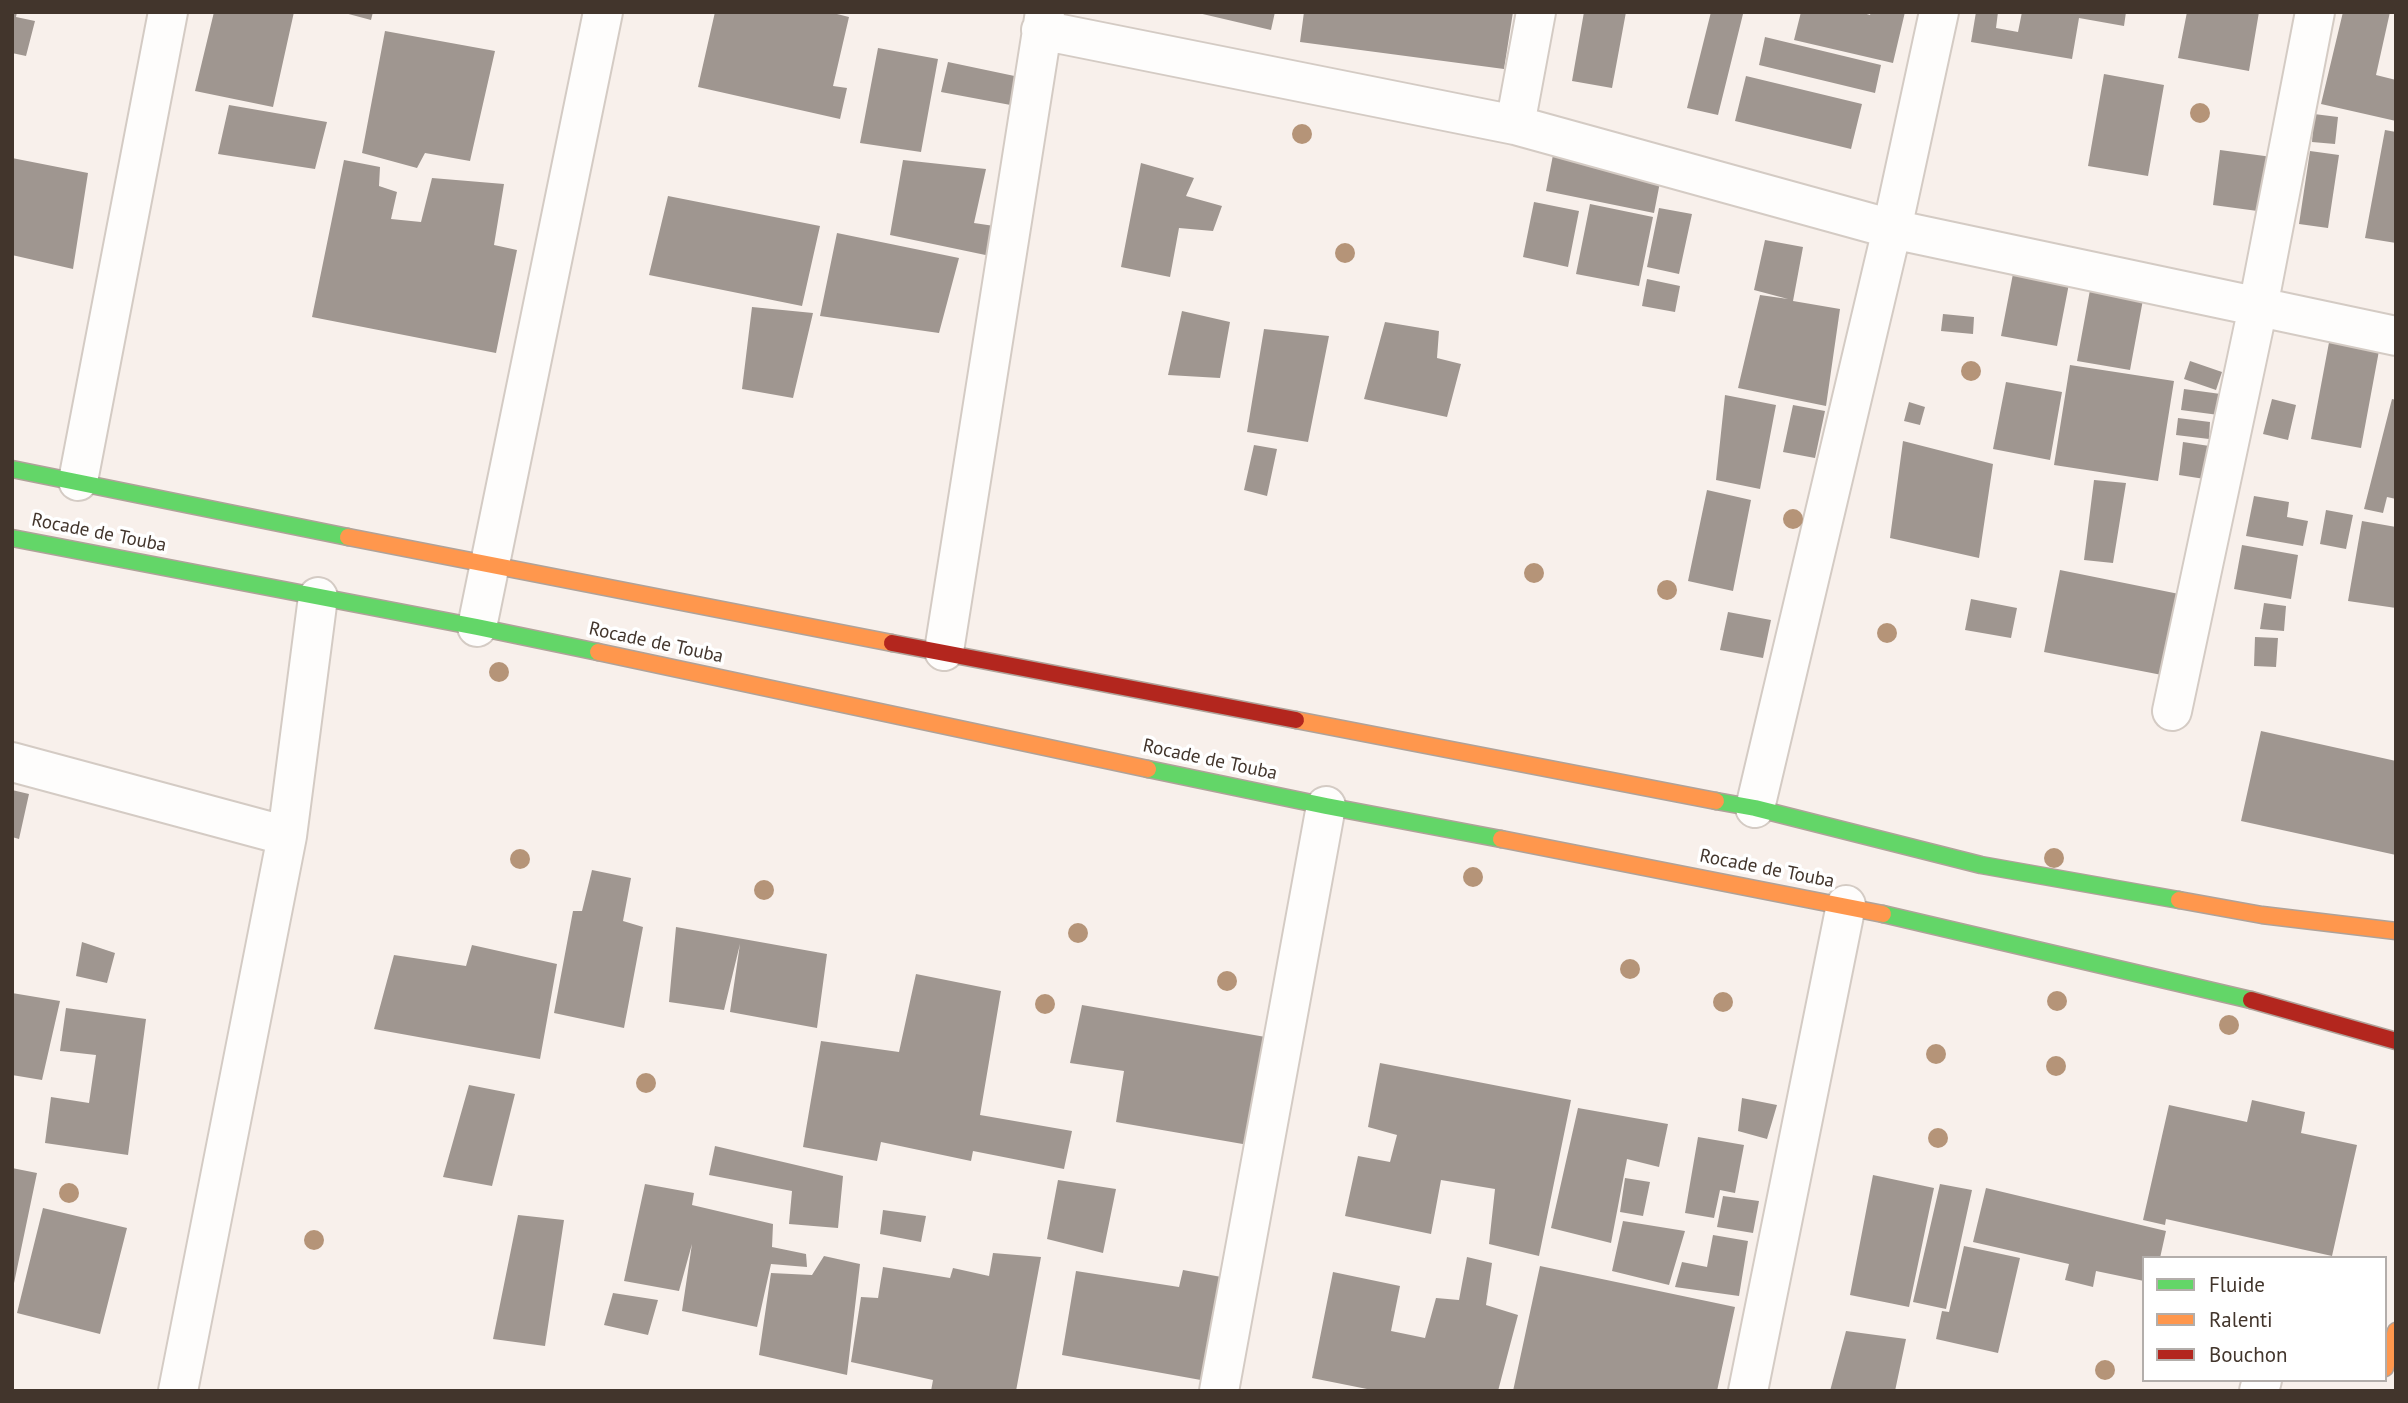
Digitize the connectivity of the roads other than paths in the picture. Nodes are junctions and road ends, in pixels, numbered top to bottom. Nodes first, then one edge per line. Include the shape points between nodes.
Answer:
1 (168, 12) edge
2 (603, 12) edge
3 (1536, 12) edge
4 (1939, 12) edge
5 (2315, 12) edge
6 (1043, 21) edge
7 (1515, 125) junction
8 (1892, 229) junction
9 (2258, 306) junction
10 (2396, 336) edge
11 (12, 469) edge
12 (78, 481) junction
13 (12, 538) edge
14 (488, 565) junction
15 (318, 597) junction
16 (477, 627) junction
17 (944, 651) junction
18 (2172, 711) dead end
19 (12, 762) edge
20 (1326, 806) junction
21 (1755, 808) junction
22 (287, 836) junction
23 (1846, 905) junction
24 (2396, 931) edge
25 (2396, 1041) edge
26 (2396, 1331) edge
27 (2387, 1361) edge
28 (178, 1391) edge
29 (1219, 1391) edge
30 (1748, 1391) edge

1 - 12 street
2 - 14 street
3 - 7 street
4 - 8 street
5 - 9 street
6 - 7 street
6 - 17 street
7 - 8 street
8 - 9 street
8 - 21 street
9 - 10 street
9 - 18 street
11 - 12 main road
12 - 14 main road
13 - 15 main road, Rocade de Touba
14 - 16 street
14 - 17 main road
15 - 16 main road, Rocade de Touba
15 - 22 street
16 - 20 main road, Rocade de Touba
17 - 21 main road
19 - 22 street
20 - 23 main road, Rocade de Touba
20 - 29 street
21 - 24 main road via 1981,864 2262,915
22 - 28 street
23 - 25 main road, Rocade de Touba via 2258,1002
23 - 30 street
26 - 27 main road

